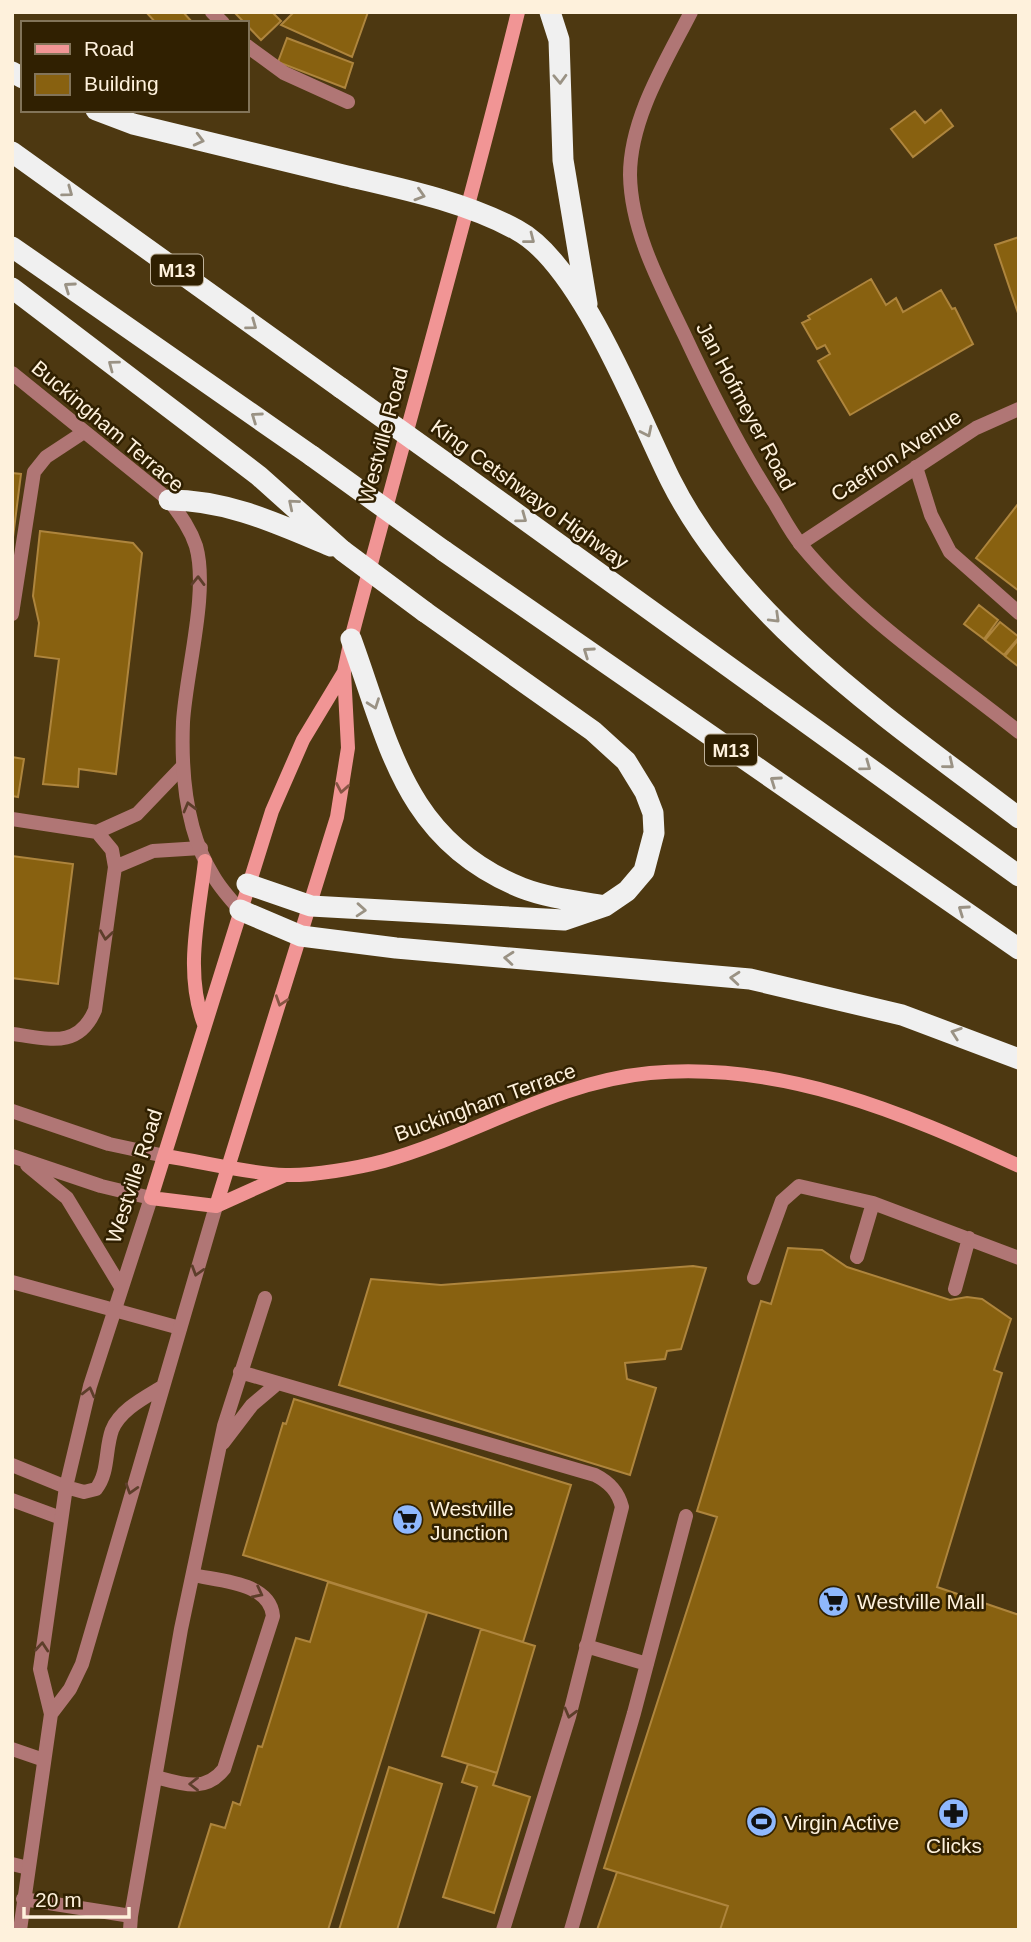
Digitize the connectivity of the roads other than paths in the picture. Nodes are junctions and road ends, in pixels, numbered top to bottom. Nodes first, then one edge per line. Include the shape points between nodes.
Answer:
1 (518, 12) edge
2 (550, 12) edge
3 (691, 12) edge
4 (248, 47) edge
5 (348, 102) dead end
6 (101, 112) edge
7 (12, 152) edge
8 (469, 210) junction
9 (12, 247) edge
10 (12, 288) edge
11 (589, 313) junction
12 (12, 373) edge
13 (1019, 409) edge
14 (84, 432) junction
15 (916, 467) junction
16 (169, 500) junction
17 (800, 544) junction
18 (343, 551) junction
19 (1019, 613) edge
20 (12, 614) edge
21 (351, 639) junction
22 (344, 672) junction
23 (1019, 732) edge
24 (183, 766) junction
25 (1019, 818) edge
26 (12, 820) edge
27 (97, 832) junction
28 (203, 855) junction
29 (116, 867) junction
30 (1019, 876) edge
31 (247, 884) junction
32 (311, 906) junction
33 (605, 906) junction
34 (240, 911) junction
35 (301, 936) junction
36 (1019, 949) edge
37 (204, 1024) junction
38 (12, 1034) edge
39 (1019, 1059) edge
40 (12, 1111) edge
41 (14, 1156) edge
42 (164, 1156) junction
43 (227, 1165) junction
44 (1019, 1166) edge
45 (285, 1175) junction
46 (151, 1198) junction
47 (873, 1203) junction
48 (215, 1206) junction
49 (969, 1238) junction
50 (857, 1257) dead end
51 (1019, 1258) edge
52 (754, 1278) dead end
53 (12, 1282) edge
54 (121, 1287) junction
55 (955, 1289) dead end
56 (265, 1297) dead end
57 (114, 1309) junction
58 (180, 1328) junction
59 (240, 1372) junction
60 (278, 1383) junction
61 (162, 1387) junction
62 (220, 1447) junction
63 (12, 1465) edge
64 (66, 1486) junction
65 (12, 1500) edge
66 (686, 1516) dead end
67 (61, 1518) junction
68 (192, 1575) junction
69 (586, 1646) junction
70 (647, 1664) junction
71 (51, 1714) junction
72 (12, 1749) edge
73 (44, 1760) junction
74 (156, 1777) junction
75 (12, 1864) edge
76 (28, 1868) junction
77 (23, 1899) junction
78 (131, 1923) edge
79 (20, 1930) edge
80 (503, 1930) edge
81 (571, 1930) edge

1 - 8 main road, Westville Road
2 -> 11 highway via 559,40 563,160
3 - 17 street, Jan Hofmeyer Road via 634,141 630,175 635,207 646,252 712,395
4 - 5 street via 284,73
6 -> 8 highway via 132,124
7 -> 30 highway, King Cetshwayo Highway / M13, bridge
8 -> 11 highway via 518,230 545,251
8 - 21 main road, Westville Road via 427,348
36 -> 9 highway, M13, bridge
18 -> 10 highway via 259,475
11 -> 25 highway via 673,484 723,562 815,658
12 - 14 street, Buckingham Terrace
13 - 15 street, Caefron Avenue via 976,428
14 - 16 street, Buckingham Terrace
14 - 20 street via 46,457 34,472
15 - 17 street, Caefron Avenue
15 - 19 street via 931,515 950,552
16 - 18 highway via 225,506
24 -> 16 street, Buckingham Terrace via 198,565 187,524
17 - 23 street, Jan Hofmeyer Road via 880,624
18 - 33 highway, bridge via 593,731 626,761 645,792 653,823 650,856 627,891
21 - 22 main road, Westville Road
21 -> 33 highway via 404,785 447,842 470,862 523,888
22 - 31 main road, Westville Road via 289,769
22 -> 32 main road, Westville Road via 345,773
24 - 27 street via 137,814
28 -> 24 street, Buckingham Terrace via 186,797
26 - 27 street
27 - 29 street via 108,843
28 - 29 street via 153,851
28 - 34 street, Buckingham Terrace
28 - 37 main road via 193,965 194,991
29 -> 38 street via 91,1020 69,1038
31 - 32 highway
31 - 34 main road, Westville Road
32 -> 33 highway via 564,920
32 - 35 main road, Westville Road
34 - 35 highway
34 - 37 main road, Westville Road
39 -> 35 highway via 902,1015 750,979
35 -> 43 main road, Westville Road
37 - 42 main road, Westville Road
40 - 42 street via 109,1144
41 - 46 street
41 - 54 street via 67,1198
42 - 43 main road, Buckingham Terrace
42 - 46 main road, Westville Road
43 - 45 main road, Buckingham Terrace
43 - 48 main road, Westville Road
44 - 45 main road, Buckingham Terrace via 855,1097 772,1077 708,1070 647,1073 571,1089 383,1161
45 - 48 main road, Buckingham Terrace
46 - 48 main road
46 - 54 street, Westville Road
47 - 49 street
47 - 50 street
47 - 52 street via 811,1186 789,1192
48 -> 58 street, Westville Road
49 - 51 street
49 - 55 street
53 - 57 street
54 - 57 street, Westville Road
56 - 59 street
57 - 58 street
64 -> 57 street, Westville Road
58 - 61 street, Westville Road
59 - 60 street
59 - 62 street
60 - 62 street via 240,1418
60 - 69 street via 595,1475 612,1487 622,1507
61 - 64 street via 116,1423 96,1489 84,1492
61 -> 71 street, Westville Road via 82,1664
62 - 68 street
63 - 64 street
64 - 67 street, Westville Road
65 - 67 street
66 - 70 street
71 -> 67 street, Westville Road via 40,1670
68 - 74 street
68 -> 74 street via 259,1591 272,1605 273,1616 224,1769 208,1783 195,1786
69 - 70 street
69 -> 80 street via 569,1717
70 - 81 street
71 - 73 street, Westville Road
72 - 73 street
73 - 76 street, Westville Road
74 - 78 street
75 - 76 street
76 - 77 street, Westville Road
77 - 78 street
77 - 79 street, Westville Road

